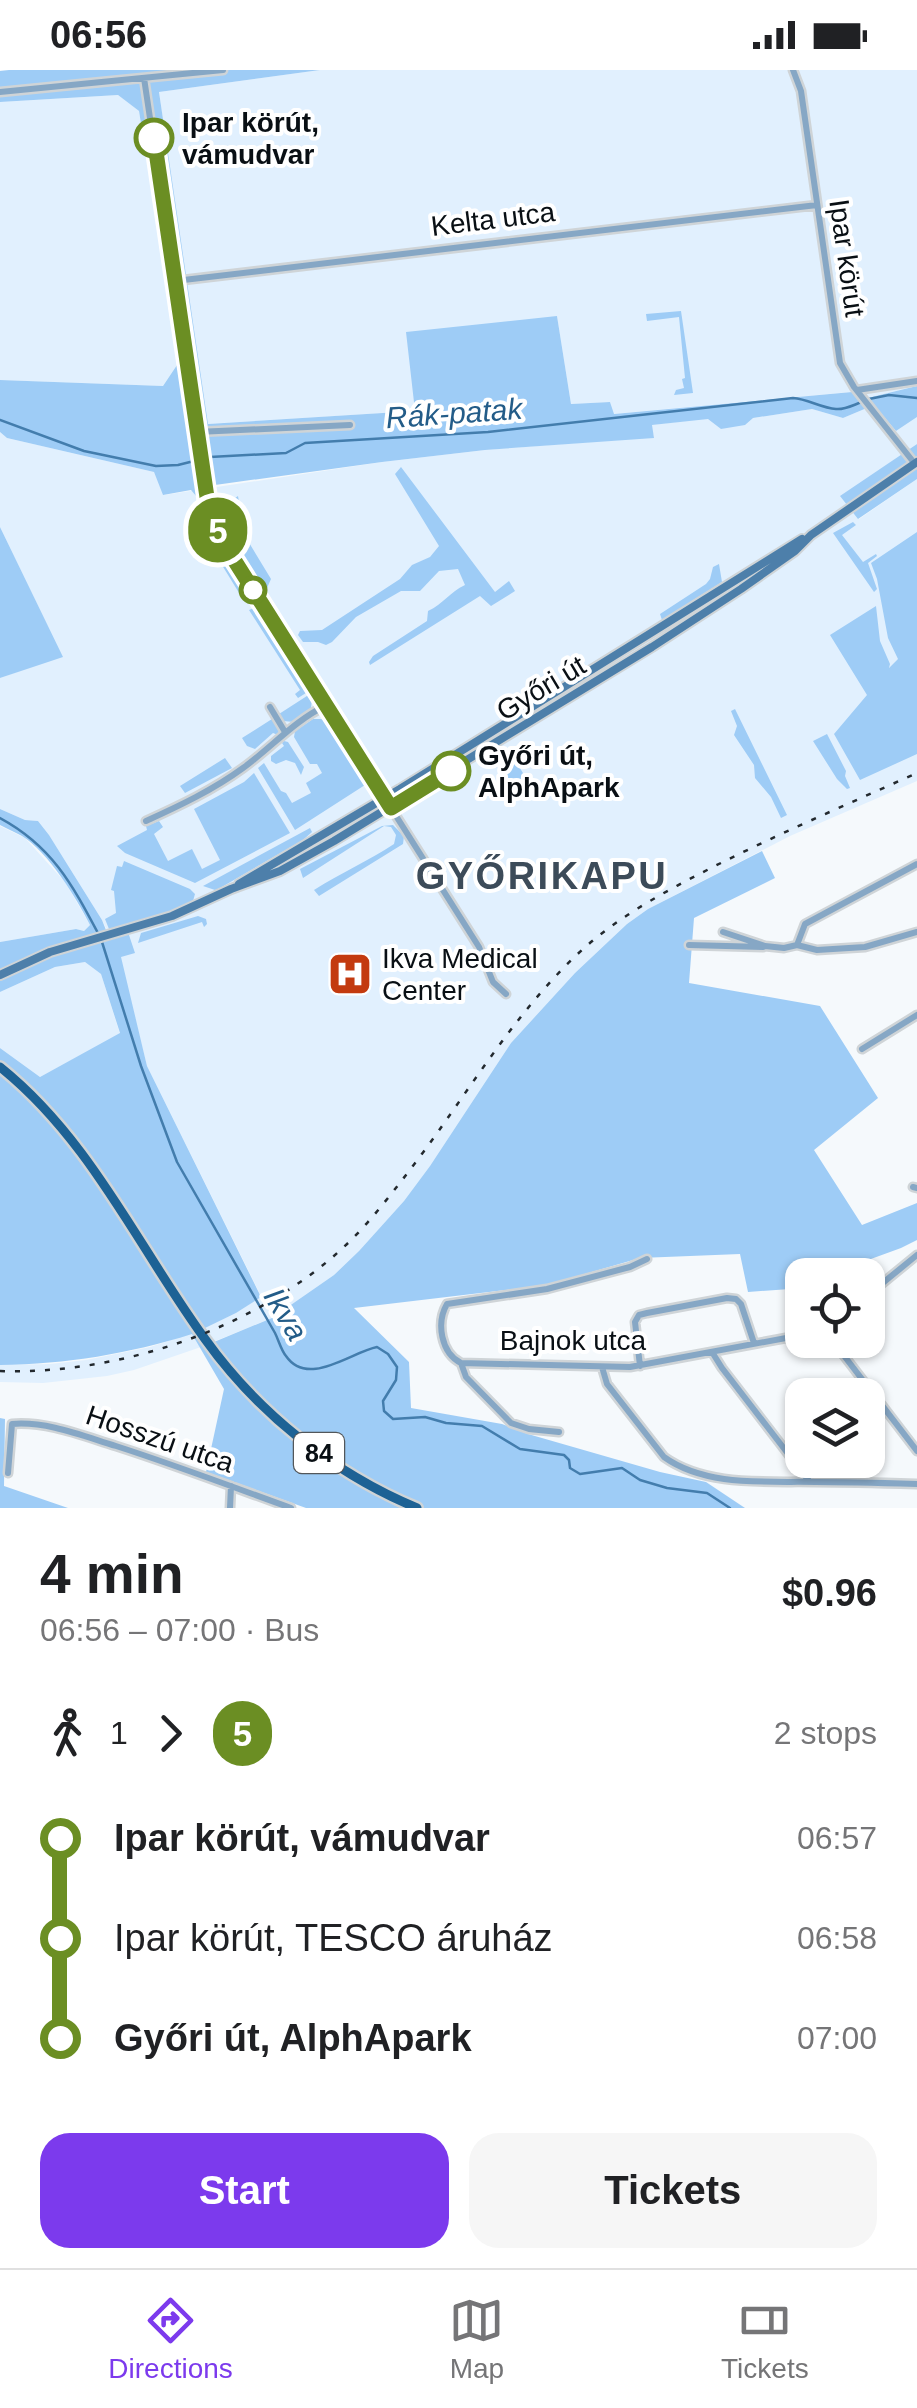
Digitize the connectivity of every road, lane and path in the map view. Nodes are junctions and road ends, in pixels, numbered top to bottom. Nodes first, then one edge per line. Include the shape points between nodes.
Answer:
1 (223, 70) edge
2 (793, 70) edge
3 (144, 78) junction
4 (0, 92) edge
5 (817, 205) junction
6 (176, 281) junction
7 (917, 381) edge
8 (860, 394) junction
9 (350, 424) dead end
10 (197, 432) junction
11 (916, 463) edge
12 (811, 535) junction
13 (325, 706) junction
14 (270, 707) dead end
15 (285, 732) junction
16 (384, 798) junction
17 (391, 808) junction
18 (146, 821) dead end
19 (917, 864) edge
20 (231, 889) junction
21 (724, 932) dead end
22 (917, 932) edge
23 (690, 944) dead end
24 (797, 945) junction
25 (765, 946) junction
26 (1, 974) edge
27 (506, 994) dead end
28 (917, 1014) edge
29 (862, 1049) dead end
30 (0, 1067) edge
31 (917, 1255) edge
32 (647, 1259) dead end
33 (885, 1281) edge
34 (785, 1338) edge
35 (754, 1343) junction
36 (712, 1352) junction
37 (846, 1358) edge
38 (461, 1363) junction
39 (640, 1366) junction
40 (602, 1367) junction
41 (558, 1432) dead end
42 (917, 1451) edge
43 (8, 1473) dead end
44 (809, 1482) junction
45 (917, 1484) edge
46 (231, 1486) junction
47 (230, 1508) edge
48 (290, 1508) edge
49 (417, 1508) edge

1 - 3 street
2 - 5 street, Ipar körút
3 - 4 street
3 - 6 street
5 - 6 street, Kelta utca
5 - 8 street, Ipar körút via 840,363
6 - 10 street
7 - 8 street
8 - 11 street, Ipar körút
9 - 10 street
10 - 13 street via 208,504 226,547
11 - 12 main road, Győri út
12 - 16 main road, Győri út
12 - 17 main road, Győri út via 652,648
13 - 15 street
13 - 16 street
14 - 15 street
15 - 18 street via 229,778
16 - 17 street
16 - 20 main road, Győri út
17 - 20 main road, Győri út via 280,871
17 - 27 street
19 - 24 street via 805,924
20 - 26 main road, Győri út
21 - 25 street
22 - 24 street via 837,950
23 - 25 street
24 - 25 street
28 - 29 street
30 - 49 main road, 84 via 76,1146 236,1378 318,1453
31 - 33 street
32 - 38 street, Bajnok utca via 547,1289 451,1302 443,1310 444,1348
34 - 35 street, Bajnok utca
35 - 36 street, Bajnok utca
35 - 39 street via 736,1299 647,1314 635,1322
36 - 39 street, Bajnok utca
36 - 44 street
37 - 42 street
38 - 40 street, Bajnok utca
38 - 41 street, Bajnok utca via 511,1423
39 - 40 street, Bajnok utca
40 - 44 street via 607,1384 673,1464 733,1479
43 - 46 street, Hosszú utca via 12,1424 32,1424
44 - 45 street
46 - 47 street
46 - 48 street, Hosszú utca

